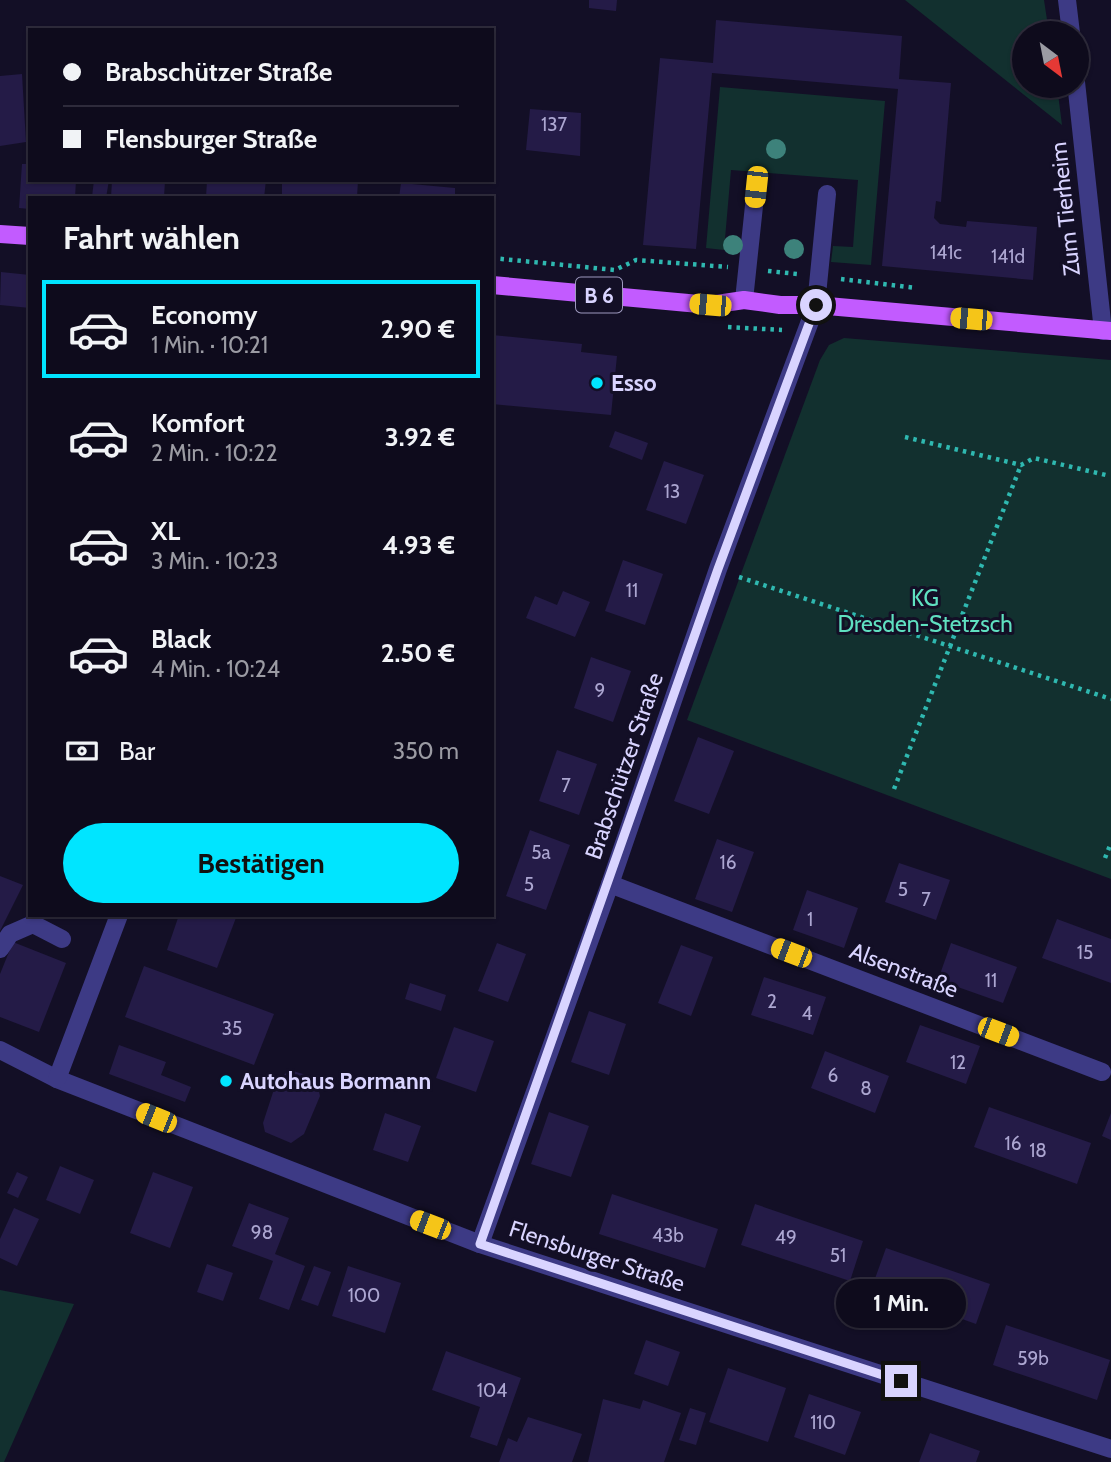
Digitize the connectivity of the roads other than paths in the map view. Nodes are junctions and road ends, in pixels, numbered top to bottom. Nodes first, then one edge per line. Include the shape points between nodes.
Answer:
1 (1067, 0) edge
2 (1070, 21) edge
3 (1078, 98) edge
4 (756, 187) dead end
5 (827, 194) dead end
6 (0, 233) edge
7 (28, 236) edge
8 (494, 285) edge
9 (744, 300) junction
10 (816, 305) junction
11 (1107, 331) edge
12 (610, 884) junction
13 (118, 917) edge
14 (62, 939) dead end
15 (0, 949) edge
16 (0, 1050) edge
17 (1102, 1072) dead end
18 (57, 1079) junction
19 (480, 1244) junction
20 (1111, 1449) edge

1 - 2 street
3 - 11 street, Zum Tierheim
4 - 9 street
5 - 10 street, Brabschützer Straße
6 - 7 main road
8 - 9 main road, B 6 via 710,305
9 - 10 main road, B 6
10 - 11 main road, B 6
10 - 12 street, Brabschützer Straße via 718,569
12 - 17 street, Alsenstraße
12 - 19 street, Brabschützer Straße
13 - 18 street
14 - 15 street via 33,924 10,934
16 - 18 street, Flensburger Straße
18 - 19 street, Flensburger Straße
19 - 20 street, Flensburger Straße

